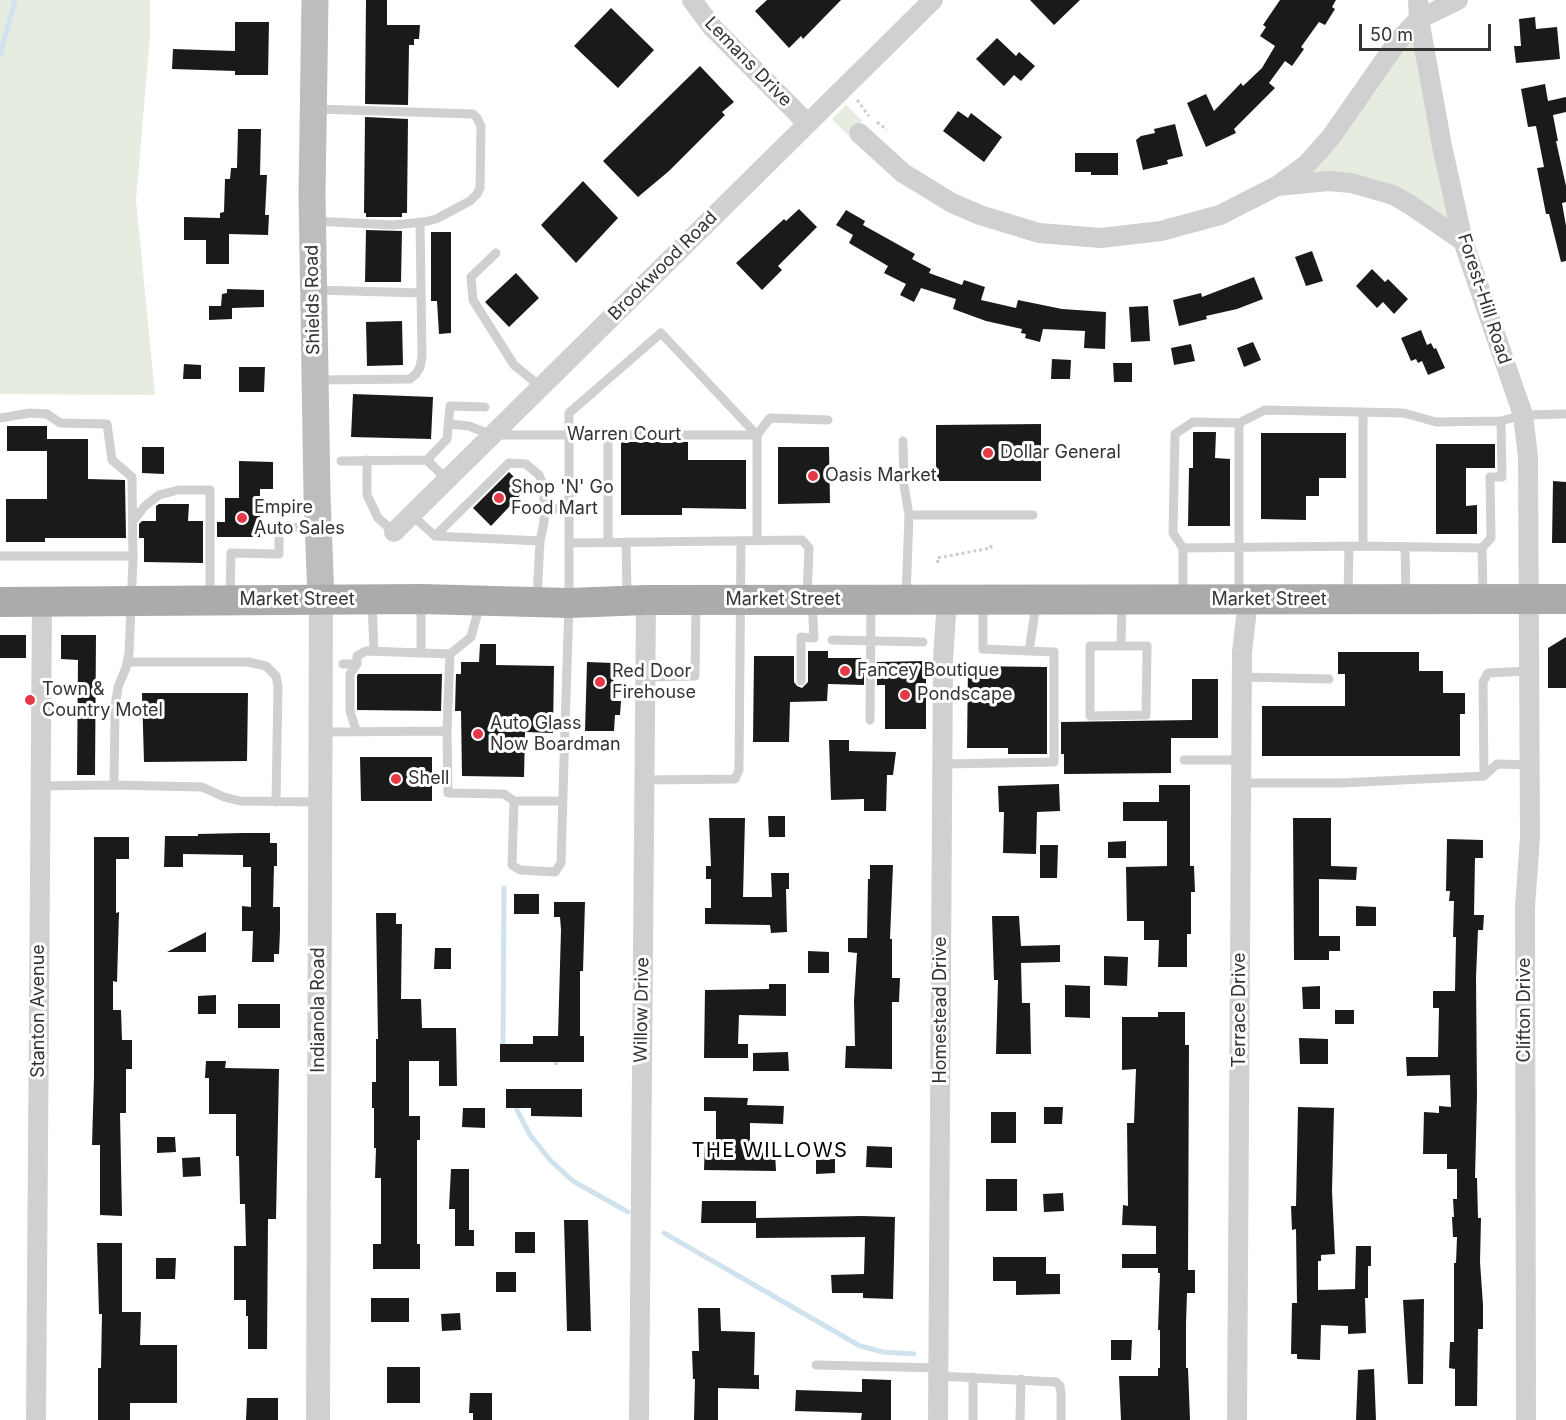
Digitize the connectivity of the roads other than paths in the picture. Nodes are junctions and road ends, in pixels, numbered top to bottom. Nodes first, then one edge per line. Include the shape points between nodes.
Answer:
1 (315, 0) edge
2 (692, 0) edge
3 (933, 0) edge
4 (1458, 0) edge
5 (1418, 9) edge
6 (313, 109) junction
7 (807, 123) junction
8 (859, 133) dead end
9 (1277, 186) junction
10 (312, 221) junction
11 (420, 222) junction
12 (1463, 241) junction
13 (496, 253) dead end
14 (313, 290) junction
15 (422, 293) junction
16 (315, 380) junction
17 (541, 387) junction
18 (485, 407) dead end
19 (1363, 412) junction
20 (1566, 414) edge
21 (1522, 415) junction
22 (0, 418) edge
23 (828, 420) dead end
24 (1501, 421) junction
25 (1239, 423) junction
26 (448, 424) junction
27 (492, 435) junction
28 (569, 435) junction
29 (757, 435) junction
30 (608, 436) junction
31 (903, 441) dead end
32 (342, 460) dead end
33 (367, 460) junction
34 (427, 460) junction
35 (447, 480) junction
36 (570, 507) junction
37 (544, 509) junction
38 (412, 515) junction
39 (909, 515) junction
40 (1033, 515) dead end
41 (133, 521) junction
42 (318, 527) junction
43 (394, 532) joint
44 (435, 536) junction
45 (540, 541) junction
46 (741, 541) junction
47 (757, 541) junction
48 (608, 542) junction
49 (626, 542) junction
50 (569, 543) junction
51 (1349, 546) junction
52 (1363, 546) junction
53 (1405, 547) junction
54 (1183, 548) junction
55 (1239, 548) junction
56 (1482, 548) junction
57 (0, 556) edge
58 (133, 556) junction
59 (421, 599) junction
60 (1406, 599) junction
61 (1483, 599) junction
62 (1529, 599) junction
63 (1566, 599) edge
64 (220, 600) junction
65 (321, 600) junction
66 (372, 600) junction
67 (636, 600) junction
68 (696, 600) junction
69 (741, 600) junction
70 (810, 600) junction
71 (872, 600) junction
72 (906, 600) junction
73 (947, 600) junction
74 (983, 600) junction
75 (1037, 600) junction
76 (1122, 600) junction
77 (1183, 600) junction
78 (1243, 600) junction
79 (1348, 600) junction
80 (42, 601) junction
81 (130, 601) junction
82 (480, 601) junction
83 (0, 602) edge
84 (537, 603) junction
85 (568, 603) junction
86 (832, 640) dead end
87 (871, 640) junction
88 (924, 642) dead end
89 (1121, 646) junction
90 (374, 651) junction
91 (1029, 651) junction
92 (422, 653) junction
93 (450, 654) junction
94 (127, 662) junction
95 (343, 664) dead end
96 (357, 664) junction
97 (1529, 671) junction
98 (644, 677) junction
99 (1242, 677) junction
100 (1329, 679) dead end
101 (801, 681) dead end
102 (870, 720) dead end
103 (356, 730) junction
104 (447, 731) junction
105 (321, 732) junction
106 (1184, 760) dead end
107 (1241, 760) junction
108 (943, 764) junction
109 (1530, 765) junction
110 (1484, 776) junction
111 (644, 780) junction
112 (1241, 783) junction
113 (114, 785) junction
114 (40, 786) junction
115 (514, 801) junction
116 (562, 801) junction
117 (276, 802) junction
118 (321, 802) junction
119 (816, 1365) dead end
120 (939, 1372) junction
121 (973, 1377) junction
122 (1022, 1379) junction
123 (36, 1420) edge
124 (318, 1420) edge
125 (639, 1420) edge
126 (938, 1420) edge
127 (973, 1420) edge
128 (1020, 1420) edge
129 (1061, 1420) edge
130 (1237, 1420) edge
131 (1526, 1420) edge

1 - 6 main road, Shields Road
2 - 7 street, Lemans Drive via 712,27
3 - 7 street, Brookwood Road
4 - 5 street
5 - 9 street via 1330,137 1307,164
5 - 12 street, Forest-Hill Road
6 - 10 main road, Shields Road
6 - 11 lane via 473,114 477,118 481,126 477,194 436,219
7 - 17 street, Brookwood Road
8 - 9 street via 903,173 952,203 1009,225 1066,236 1133,236 1191,225
9 - 12 street via 1329,181 1372,188 1409,204
10 - 11 lane via 393,225
10 - 14 main road, Shields Road
11 - 15 lane
12 - 21 street, Forest-Hill Road
13 - 17 lane via 471,277 473,300 514,364
14 - 15 lane
14 - 16 main road, Shields Road
15 - 16 lane via 422,357 420,367 410,379
16 - 42 main road, Shields Road
17 - 27 street, Brookwood Road
18 - 26 lane via 450,406
19 - 24 lane via 1404,413 1436,422
19 - 25 lane via 1265,410
19 - 52 lane
20 - 21 lane
21 - 24 lane
21 - 62 street, Forest-Hill Road via 1528,457
22 - 41 lane via 30,413 46,414 60,423 107,424 112,460 132,477
23 - 29 lane via 770,418
24 - 56 lane via 1502,477 1490,477 1491,538
25 - 54 lane via 1193,422 1175,434 1173,533
25 - 55 lane
26 - 27 lane, Warren Court via 469,426
26 - 34 lane via 447,439
27 - 28 lane, Warren Court
27 - 35 street, Brookwood Road
28 - 29 lane via 569,413 661,333
28 - 30 lane, Warren Court
28 - 36 lane
29 - 30 lane, Warren Court
29 - 47 lane
30 - 48 lane
31 - 39 lane
32 - 33 lane
33 - 34 lane
33 - 43 lane via 367,495 378,518
34 - 35 lane
35 - 38 street, Brookwood Road
36 - 37 lane
36 - 50 lane
37 - 44 lane via 544,488 539,475 526,464 509,463
37 - 45 lane
38 - 43 street, Brookwood Road
38 - 44 lane
39 - 40 lane
39 - 72 lane
41 - 58 lane
41 - 64 lane via 159,495 178,490 210,490
42 - 64 lane via 279,528 279,554 231,553
42 - 65 main road, Shields Road
44 - 45 lane
45 - 84 lane
46 - 47 lane
46 - 49 lane
46 - 69 lane
47 - 70 lane via 802,540 809,548
48 - 49 lane
48 - 50 lane
49 - 67 lane
50 - 85 lane
51 - 52 lane
51 - 55 lane
51 - 79 lane
52 - 53 lane
53 - 56 lane
53 - 60 lane
54 - 55 lane
54 - 77 lane
55 - 78 lane
56 - 61 lane
57 - 58 lane
58 - 81 lane
59 - 66 main road, Market Street
59 - 82 main road, Market Street
59 - 92 lane
60 - 61 main road, Market Street
60 - 79 main road, Market Street
61 - 62 main road, Market Street
62 - 63 main road, Market Street
62 - 97 street, Clifton Drive
64 - 65 main road, Market Street
64 - 81 main road, Market Street
65 - 66 main road, Market Street
65 - 105 street, Indianola Road
66 - 90 lane
67 - 68 main road, Market Street
67 - 85 main road, Market Street
67 - 98 street, Willow Drive
68 - 69 main road, Market Street
68 - 98 lane via 695,676
69 - 70 main road, Market Street
69 - 111 lane via 739,770 735,779
70 - 71 main road, Market Street
70 - 101 lane via 814,638 801,637
71 - 72 main road, Market Street
71 - 87 lane
72 - 73 main road, Market Street
73 - 74 main road, Market Street
73 - 108 street, Homestead Drive
74 - 75 main road, Market Street
74 - 91 lane via 984,649
75 - 76 main road, Market Street
75 - 91 lane
76 - 77 main road, Market Street
76 - 89 lane
77 - 78 main road, Market Street
78 - 79 main road, Market Street
78 - 99 street, Terrace Drive
80 - 81 main road, Market Street
80 - 83 main road, Market Street
80 - 114 street, Stanton Avenue
81 - 94 lane
82 - 84 main road, Market Street
82 - 93 lane via 471,637
84 - 85 main road, Market Street
85 - 116 lane
86 - 87 lane
87 - 88 lane
87 - 102 lane
89 - 89 lane via 1147,646 1146,715 1090,716 1090,646
90 - 92 lane
90 - 96 lane via 357,656
91 - 108 lane via 1054,652 1054,762
92 - 93 lane
93 - 104 lane
94 - 113 lane via 115,707
94 - 117 lane via 248,662 266,666 276,676 278,687
95 - 96 lane
96 - 103 lane via 350,674 350,711
97 - 109 street, Clifton Drive
97 - 110 lane via 1488,673 1483,682
98 - 111 street, Willow Drive
99 - 100 lane
99 - 107 street, Terrace Drive
103 - 104 lane
103 - 105 lane
104 - 115 lane via 448,793 504,795
105 - 118 street, Indianola Road
106 - 107 lane
107 - 112 street, Terrace Drive
108 - 120 street, Homestead Drive
109 - 110 lane via 1497,764
109 - 131 street, Clifton Drive via 1525,907
110 - 112 lane
111 - 125 street, Willow Drive
112 - 130 street, Terrace Drive
113 - 114 lane
113 - 117 lane via 202,787 240,801
114 - 123 street, Stanton Avenue
115 - 116 lane
115 - 116 lane via 512,865 520,870 555,872 561,863
117 - 118 lane
118 - 124 street, Indianola Road
119 - 120 lane
120 - 121 lane
120 - 126 street, Homestead Drive
121 - 122 lane
121 - 127 lane
122 - 128 lane
122 - 129 lane via 1056,1382 1060,1386

